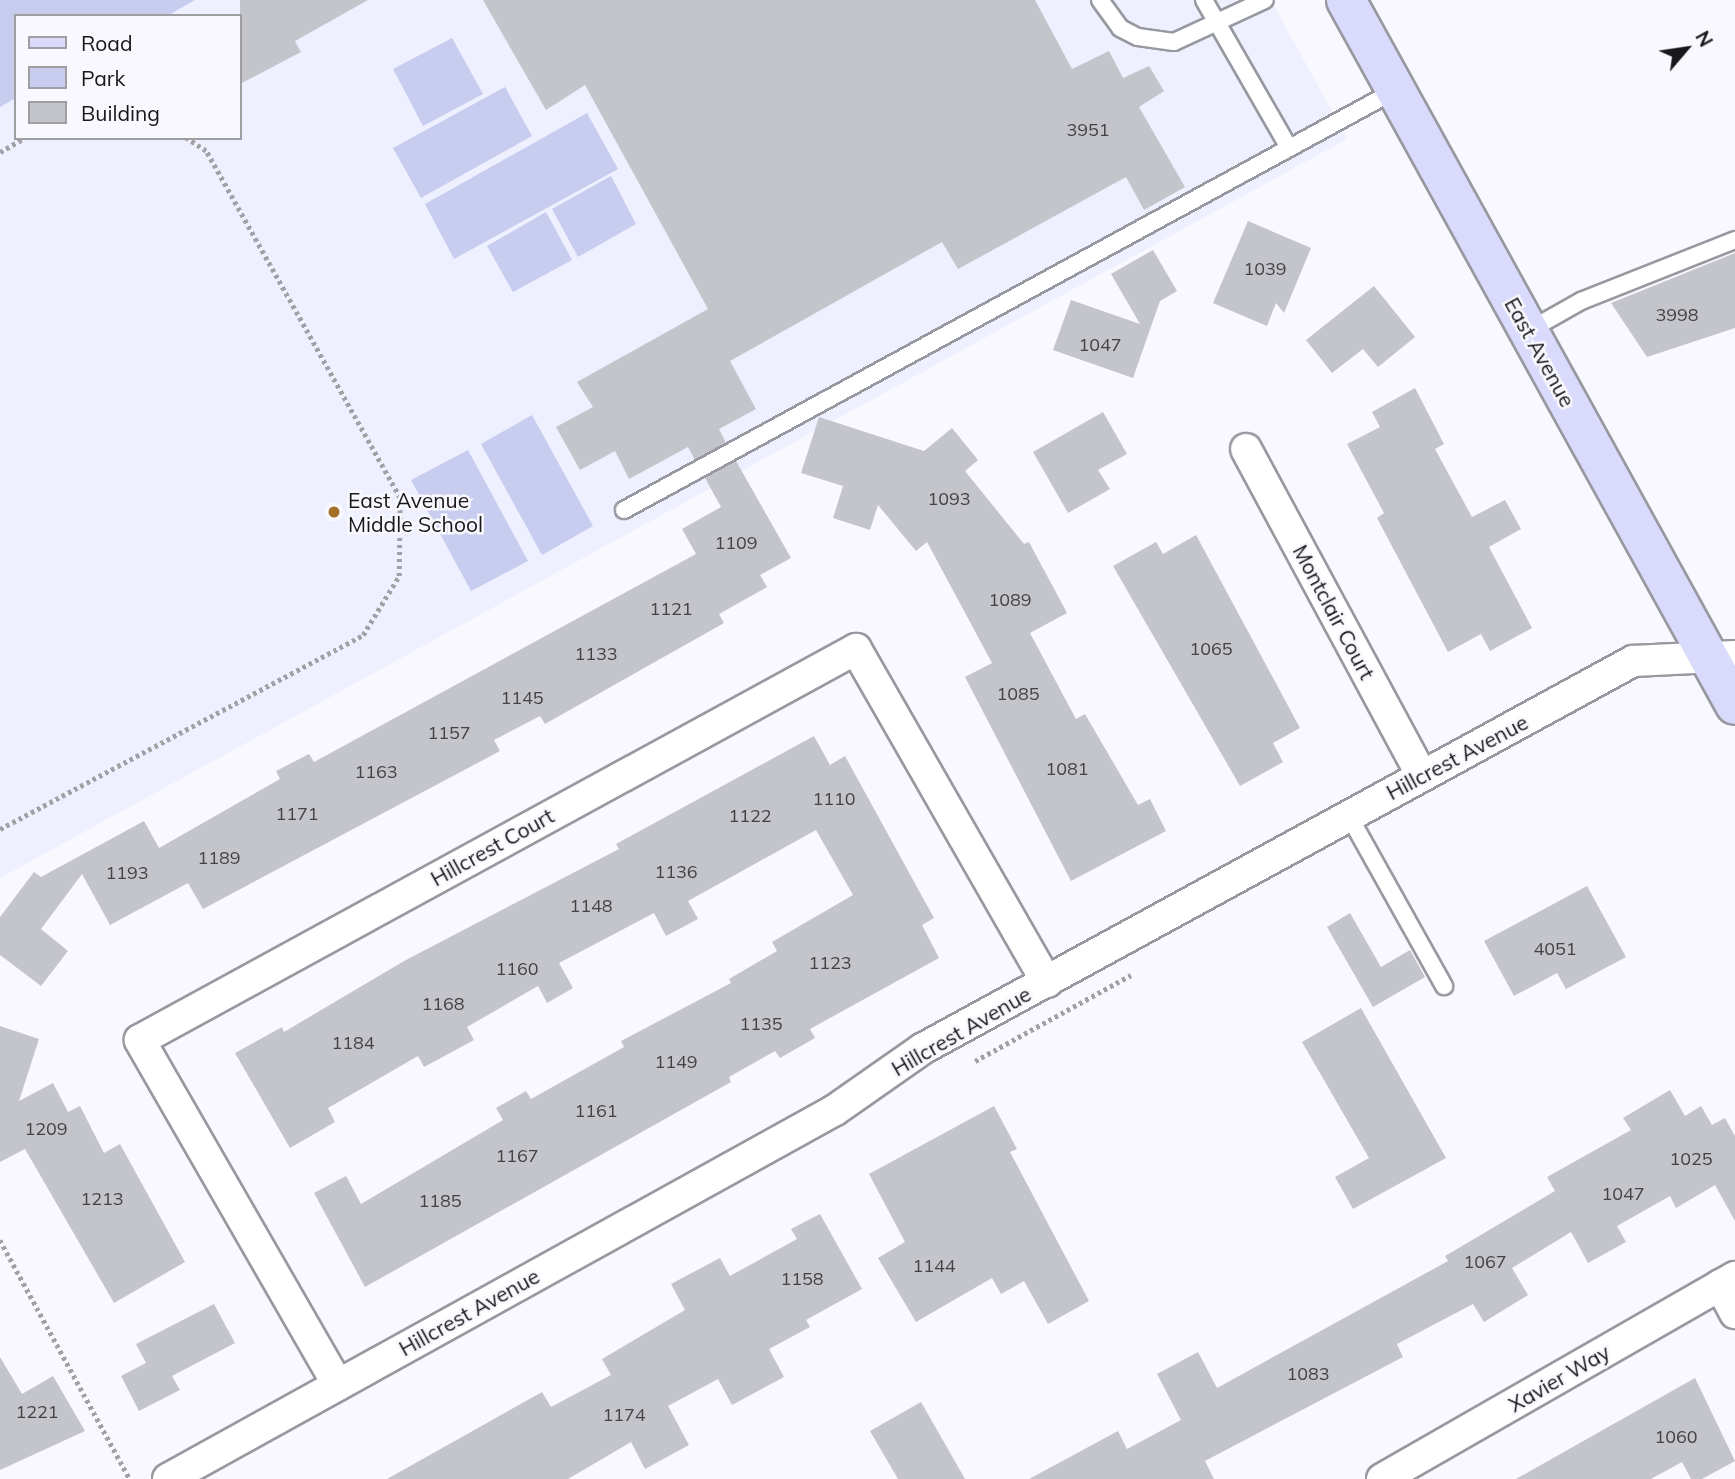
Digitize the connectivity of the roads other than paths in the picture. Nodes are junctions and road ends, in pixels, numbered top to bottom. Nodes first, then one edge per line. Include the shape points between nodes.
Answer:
1 (1100, 0) edge
2 (1204, 0) edge
3 (1265, 0) edge
4 (1346, 0) edge
5 (1217, 24) junction
6 (1396, 90) junction
7 (1289, 148) junction
8 (1735, 240) edge
9 (1528, 331) junction
10 (1246, 449) dead end
11 (624, 510) dead end
12 (1723, 657) edge
13 (1735, 705) edge
14 (1422, 776) junction
15 (1349, 816) junction
16 (1047, 982) junction
17 (1444, 986) dead end
18 (1728, 1281) edge
19 (1735, 1313) edge
20 (338, 1385) junction
21 (168, 1479) edge
22 (1382, 1479) edge

1 - 5 lane via 1120,28 1154,41 1191,38
2 - 5 lane
3 - 5 lane
4 - 6 main road, East Avenue
5 - 7 lane
6 - 7 lane
6 - 9 main road, East Avenue
7 - 11 lane
8 - 9 lane via 1581,301
9 - 12 main road, East Avenue
10 - 14 street, Montclair Court
12 - 13 main road, East Avenue
12 - 14 street, Hillcrest Avenue via 1633,661
14 - 15 street, Hillcrest Avenue
15 - 16 street, Hillcrest Avenue
15 - 17 lane
16 - 20 street, Hillcrest Avenue via 922,1049 835,1110
16 - 20 street, Hillcrest Court via 856,649 140,1040
18 - 19 street
18 - 22 street, Xavier Way
20 - 21 street, Hillcrest Avenue

